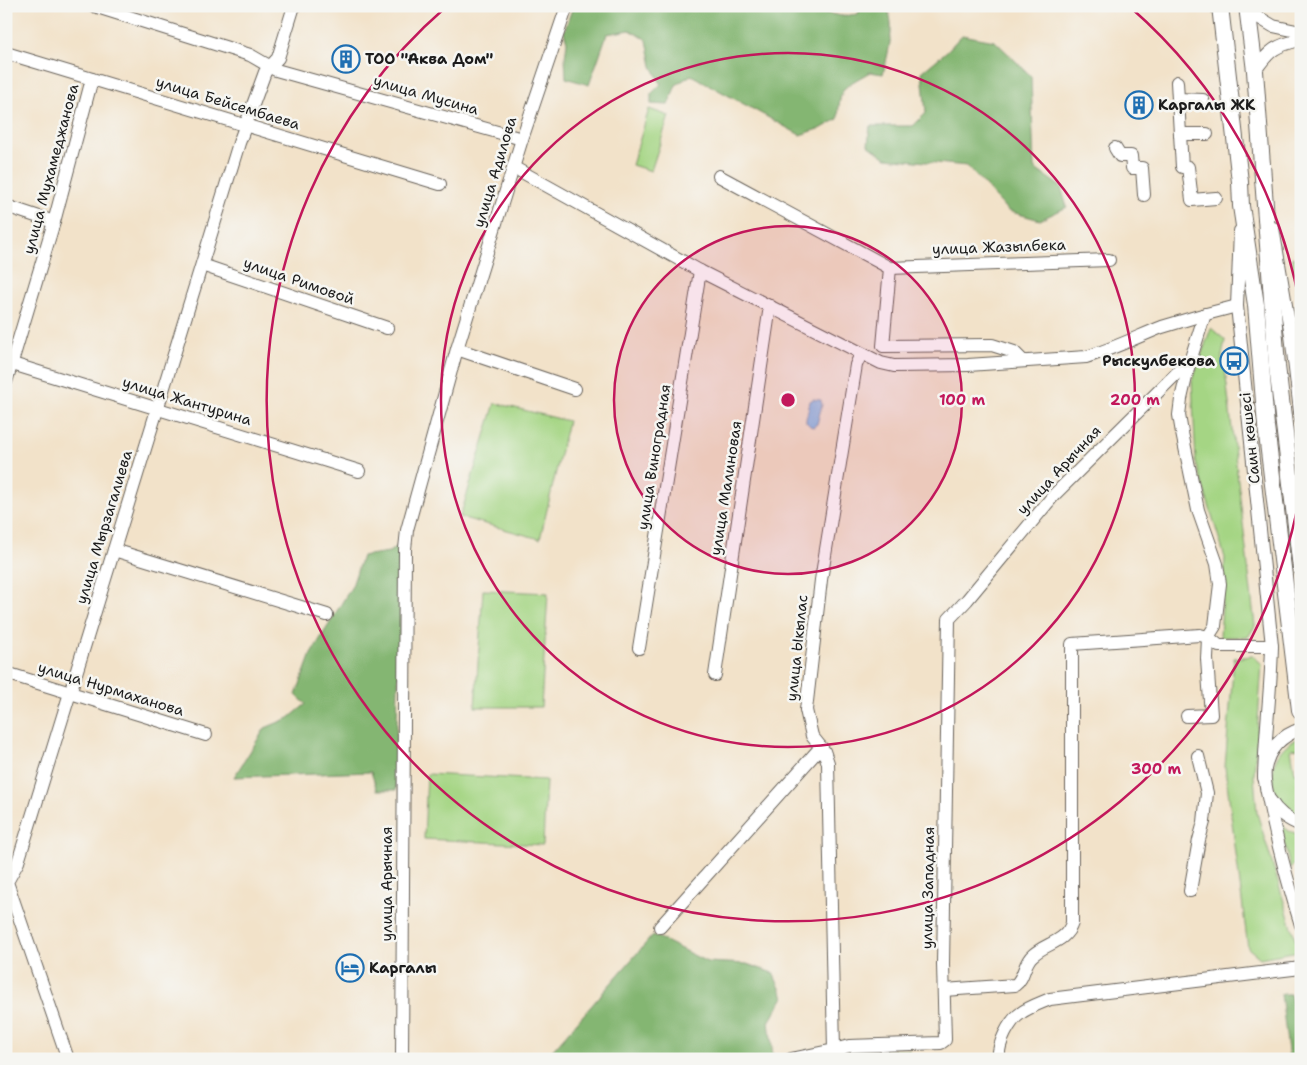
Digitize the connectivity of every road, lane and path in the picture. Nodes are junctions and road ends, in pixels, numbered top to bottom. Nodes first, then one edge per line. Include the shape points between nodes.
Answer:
1 (94, 6) edge
2 (294, 6) edge
3 (567, 6) edge
4 (1220, 6) edge
5 (1248, 8) edge
6 (1301, 32) edge
7 (1301, 40) edge
8 (6, 53) edge
9 (270, 66) junction
10 (1255, 71) junction
11 (92, 79) junction
12 (1177, 82) dead end
13 (1178, 99) junction
14 (1203, 100) dead end
15 (246, 125) junction
16 (1180, 134) junction
17 (1207, 134) dead end
18 (522, 139) junction
19 (1114, 148) dead end
20 (513, 167) junction
21 (719, 176) dead end
22 (1264, 181) junction
23 (440, 184) dead end
24 (1144, 195) dead end
25 (1216, 198) dead end
26 (6, 206) edge
27 (1240, 206) junction
28 (54, 222) junction
29 (1109, 260) dead end
30 (202, 265) junction
31 (890, 268) junction
32 (700, 271) junction
33 (770, 306) junction
34 (1237, 306) junction
35 (1205, 314) junction
36 (387, 328) dead end
37 (457, 349) junction
38 (861, 354) junction
39 (1190, 358) junction
40 (1023, 361) junction
41 (9, 363) edge
42 (6, 382) edge
43 (575, 389) dead end
44 (158, 409) junction
45 (1301, 420) edge
46 (359, 471) dead end
47 (114, 550) junction
48 (1301, 568) edge
49 (327, 615) dead end
50 (948, 624) joint
51 (1208, 637) junction
52 (1272, 646) junction
53 (639, 648) dead end
54 (6, 673) edge
55 (715, 675) dead end
56 (70, 693) junction
57 (1300, 710) edge
58 (1187, 716) dead end
59 (1301, 729) edge
60 (206, 734) dead end
61 (403, 739) joint
62 (821, 747) junction
63 (1198, 756) dead end
64 (1264, 778) junction
65 (1268, 795) junction
66 (1301, 825) edge
67 (6, 882) edge
68 (1190, 891) dead end
69 (660, 926) dead end
70 (1301, 926) edge
71 (1301, 968) edge
72 (944, 990) junction
73 (838, 1054) edge
74 (68, 1059) edge
75 (402, 1059) edge
76 (791, 1059) edge
77 (1000, 1059) edge

1 - 9 street, улица Мусина via 250,55
2 - 9 street, улица Мырзагалиева via 278,58
3 - 18 street, улица Адилова
4 - 27 main road, Саин көшесі
5 - 6 street via 1272,26
5 - 10 main road
7 - 10 street via 1272,49
8 - 11 street, улица Бейсембаева
9 - 15 street, улица Мырзагалиева
9 - 18 street, улица Мусина
10 - 22 main road
11 - 15 street, улица Бейсембаева
11 - 28 street, улица Мухамеджанова
12 - 13 street
13 - 14 street
13 - 16 street
15 - 23 street, улица Бейсембаева
15 - 30 street, улица Мырзагалиева
16 - 17 street
16 - 25 street via 1182,167 1188,167 1192,200
18 - 20 street, улица Адилова
19 - 24 street via 1120,156 1130,156 1132,168 1142,168
20 - 32 street
20 - 37 street, улица Адилова
21 - 31 street
22 - 45 street via 1288,317
22 - 48 main road via 1277,366
26 - 28 street
27 - 34 street, Саин көшесі
27 - 57 main road via 1256,305 1266,426
28 - 41 street, улица Мухамеджанова
29 - 31 street, улица Жазылбека
30 - 36 street, улица Римовой
30 - 44 street, улица Мырзагалиева
31 - 40 street via 883,346 992,345 1014,352
32 - 33 street
32 - 53 street, улица Виноградная
33 - 38 street
33 - 55 street, улица Малиновая
34 - 35 street
34 - 52 street, Саин көшесі
35 - 39 street, улица Арычная
35 - 40 street via 1086,357
37 - 43 street
37 - 61 street, улица Адилова via 407,530
38 - 40 street via 894,366
38 - 62 street, улица Ыкылас via 856,365 821,580 806,710 812,736
39 - 50 street, улица Арычная via 1054,495 952,615
39 - 51 street via 1179,415 1198,510 1217,564 1220,584 1215,626
41 - 42 street, улица Мухамеджанова
41 - 44 street, улица Жантурина
44 - 46 street, улица Жантурина
44 - 47 street, улица Мырзагалиева
47 - 49 street
47 - 56 street, улица Мырзагалиева
50 - 72 street, улица Западная
51 - 52 street via 1219,646
51 - 58 street via 1211,715
51 - 72 street via 1072,644 1070,929 1065,936 1029,958 1015,985
52 - 64 street, Саин көшесі
54 - 56 street, улица Нурмаханова
56 - 60 street, улица Нурмаханова
56 - 67 street, улица Мырзагалиева via 18,862
59 - 64 street via 1275,745 1267,760
61 - 75 street, улица Арычная
62 - 69 street
62 - 73 street, улица Ыкылас via 828,763
63 - 68 street via 1207,794
64 - 65 street
65 - 66 street via 1278,811
65 - 70 street via 1279,851
67 - 74 street, улица Мырзагалиева
71 - 77 street via 1050,999 1020,1013 1005,1032
72 - 73 street, улица Западная via 945,1040 849,1046
73 - 76 street

